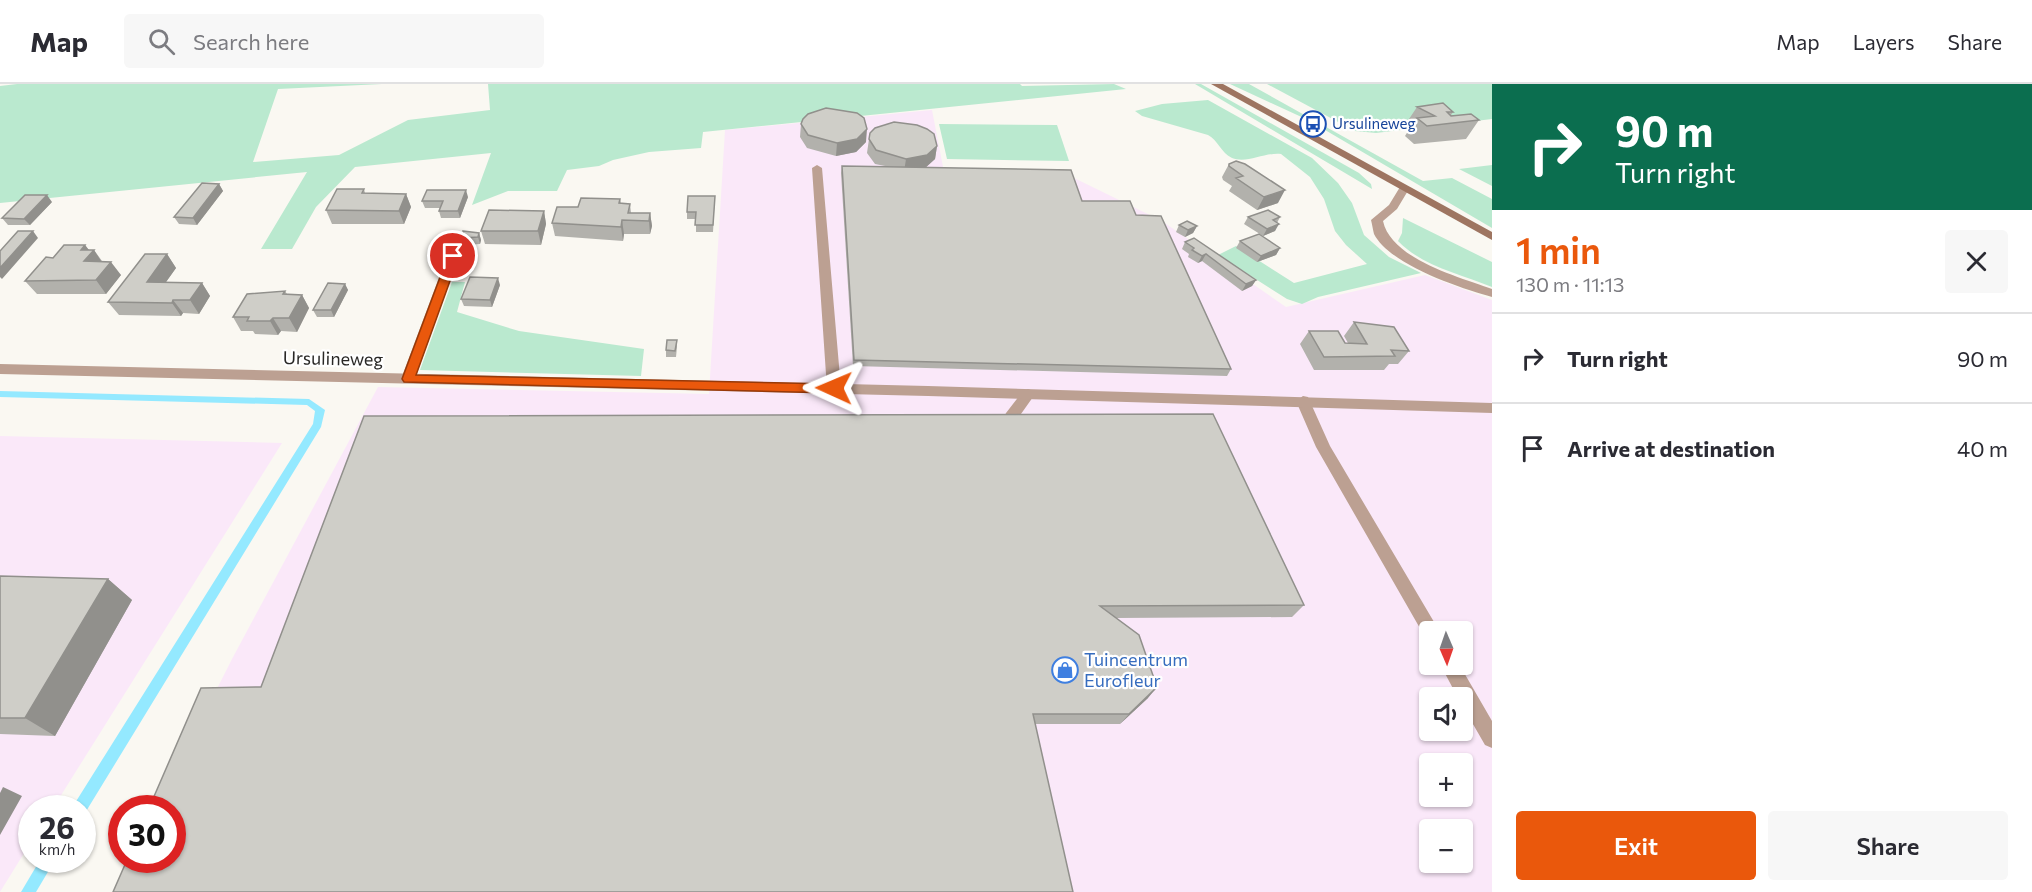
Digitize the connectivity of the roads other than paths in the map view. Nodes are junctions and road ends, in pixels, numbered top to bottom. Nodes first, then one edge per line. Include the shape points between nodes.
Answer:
1 (1216, 84) edge
2 (816, 168) dead end
3 (1404, 189) junction
4 (1492, 237) edge
5 (453, 256) dead end
6 (1492, 293) edge
7 (0, 369) edge
8 (408, 379) junction
9 (834, 388) junction
10 (1028, 394) junction
11 (1303, 401) junction
12 (1492, 408) edge
13 (1011, 417) edge
14 (1425, 621) edge
15 (1455, 675) edge
16 (1492, 739) edge

1 - 3 main road
2 - 9 street
3 - 4 main road
3 - 6 street via 1393,207 1377,220 1382,238 1420,264
5 - 8 street
7 - 8 street, Ursulineweg
8 - 9 street, Ursulineweg
9 - 10 street, Ursulineweg
10 - 11 street, Ursulineweg
10 - 13 street
11 - 12 street, Ursulineweg
11 - 14 street via 1323,447
15 - 16 street

